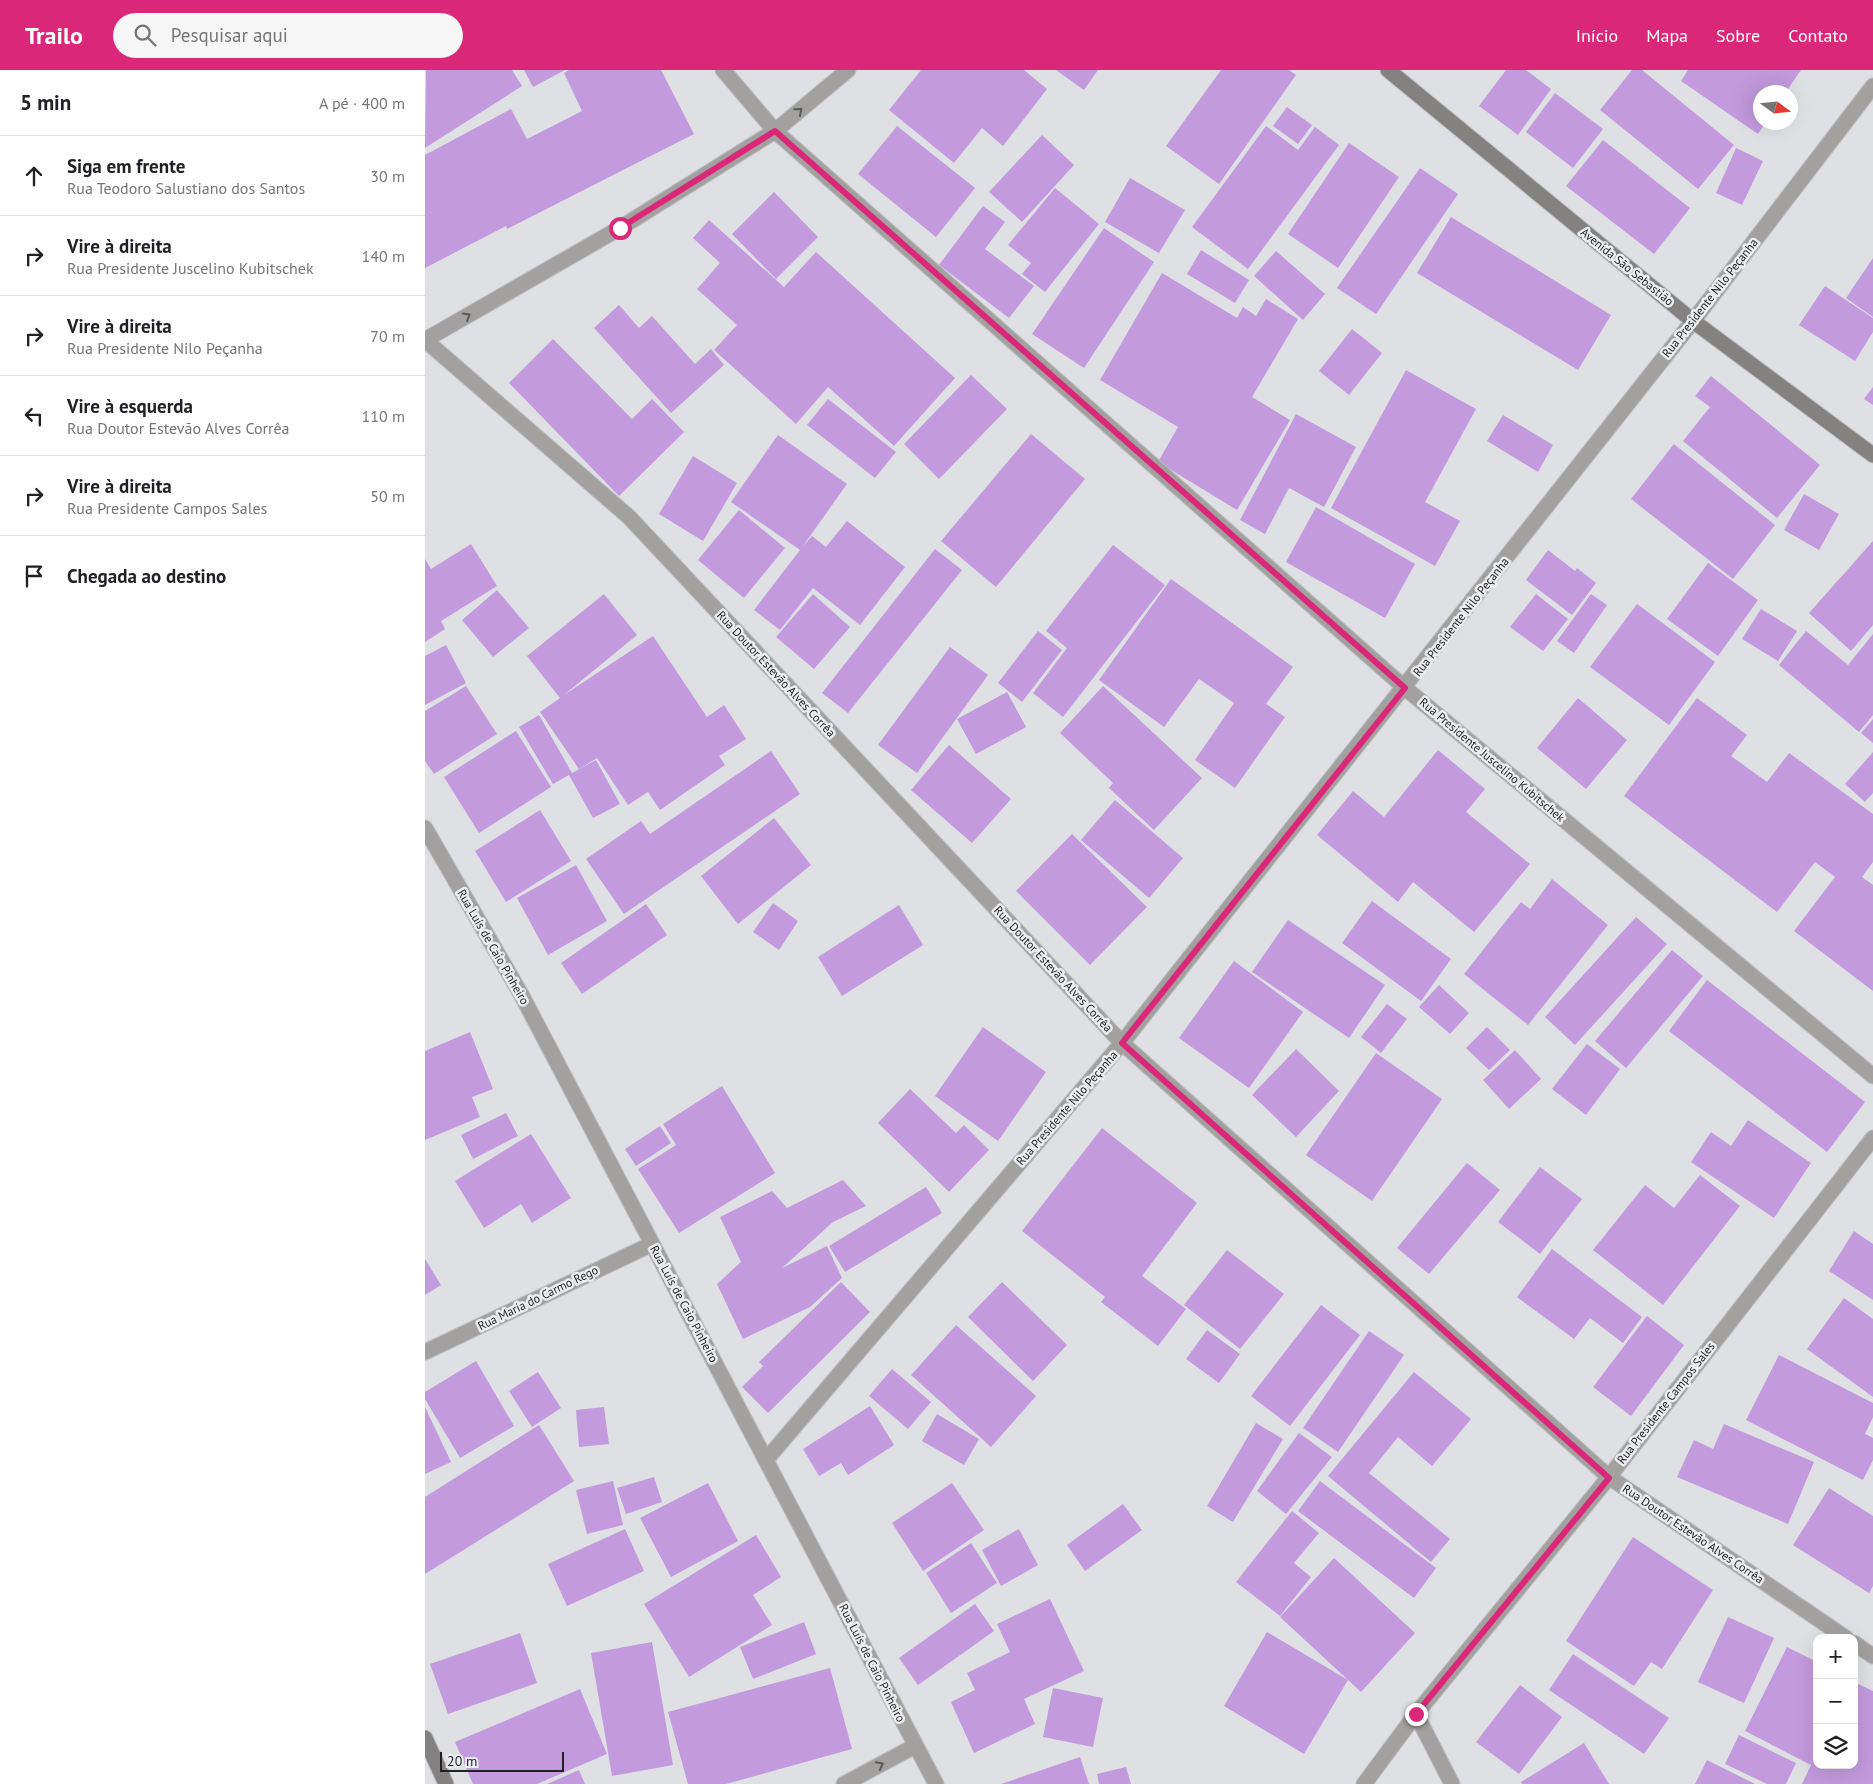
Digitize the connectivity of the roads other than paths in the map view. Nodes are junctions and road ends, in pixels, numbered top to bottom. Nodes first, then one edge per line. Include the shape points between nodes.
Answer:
1 (723, 70) edge
2 (848, 70) edge
3 (1388, 70) edge
4 (1873, 86) edge
5 (775, 131) junction
6 (1693, 321) junction
7 (425, 340) edge
8 (1873, 455) edge
9 (1405, 688) junction
10 (425, 828) edge
11 (1122, 1043) junction
12 (1873, 1076) edge
13 (1873, 1138) edge
14 (652, 1244) junction
15 (425, 1352) edge
16 (767, 1460) junction
17 (1609, 1478) junction
18 (1840, 1634) edge
19 (1858, 1646) edge
20 (1873, 1656) edge
21 (1416, 1714) junction
22 (425, 1738) edge
23 (915, 1746) junction
24 (446, 1784) edge
25 (844, 1784) edge
26 (936, 1784) edge
27 (1364, 1784) edge
28 (1452, 1784) edge

1 - 5 street, Rua Presidente Juscelino Kubitschek
5 -> 2 street
3 - 6 street, Avenida São Sebastião
4 - 6 street, Rua Presidente Nilo Peçanha
7 -> 5 street via 620,228
5 - 9 street, Rua Presidente Juscelino Kubitschek
6 - 8 street, Avenida São Sebastião
6 - 9 street, Rua Presidente Nilo Peçanha
7 - 11 street, Rua Doutor Estevão Alves Corrêa via 629,517
9 - 11 street, Rua Presidente Nilo Peçanha
9 - 12 street, Rua Presidente Juscelino Kubitschek
10 - 14 street, Rua Luís de Caio Pinheiro via 522,996
11 - 16 street, Rua Presidente Nilo Peçanha
11 - 17 street, Rua Doutor Estevão Alves Corrêa
13 - 17 street, Rua Presidente Campos Sales
14 - 15 street, Rua María do Carmo Rego
14 - 16 street, Rua Luís de Caio Pinheiro
16 - 23 street, Rua Luís de Caio Pinheiro
17 - 18 street, Rua Doutor Estevão Alves Corrêa
17 - 21 street, Rua Presidente Campos Sales
19 - 20 street
21 - 27 street, Rua Presidente Campos Sales
21 - 28 street
22 - 24 street
25 -> 23 street
23 - 26 street, Rua Luís de Caio Pinheiro

